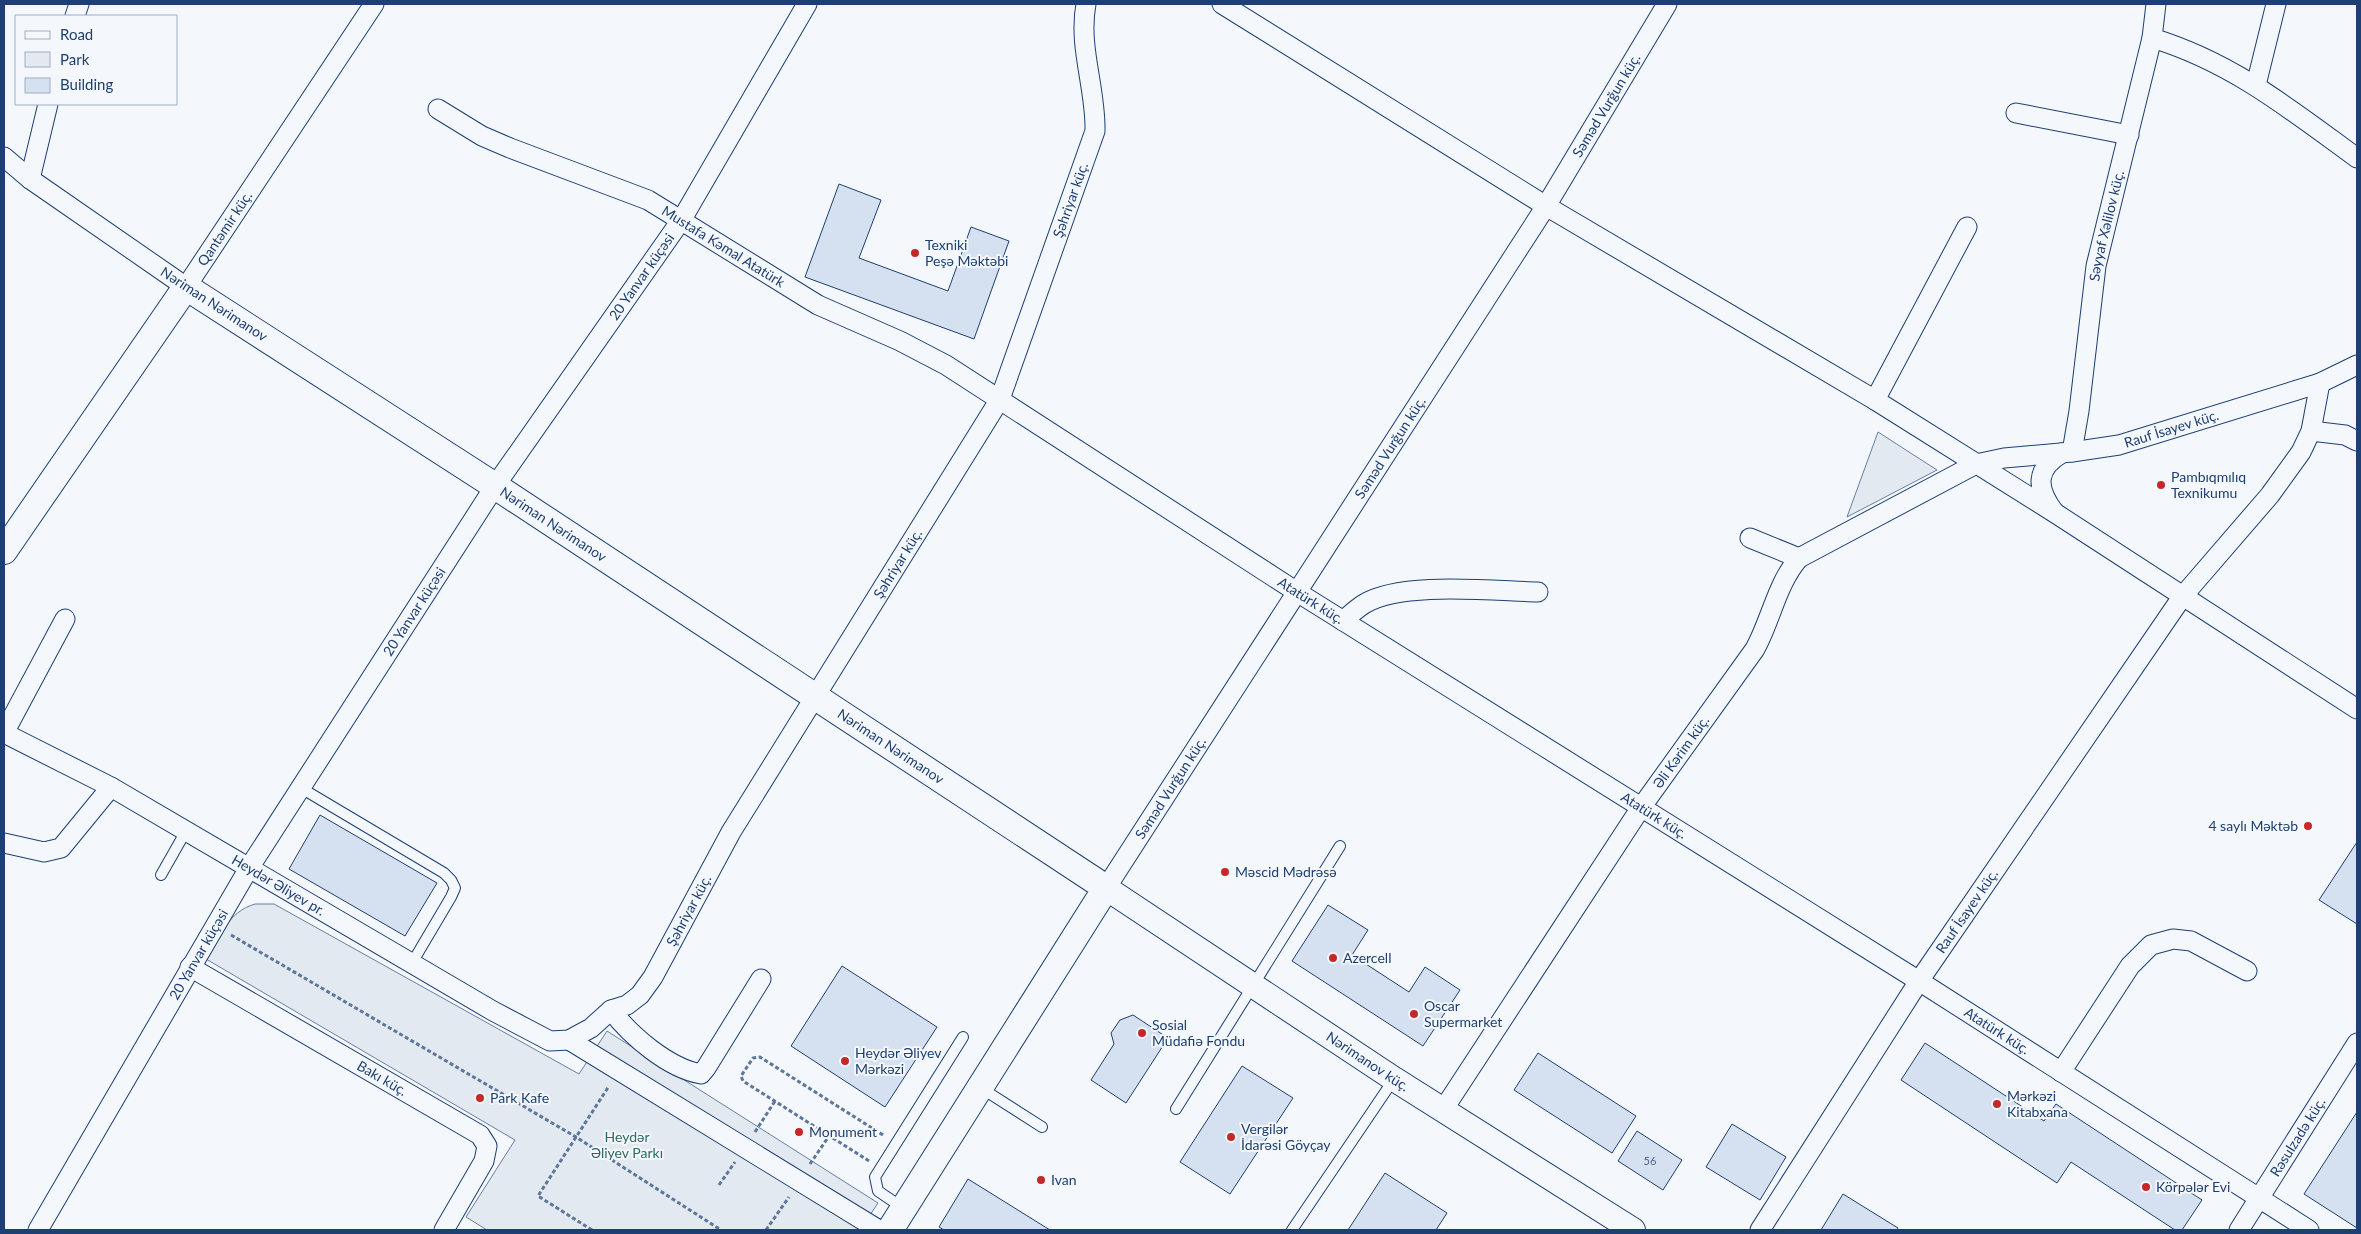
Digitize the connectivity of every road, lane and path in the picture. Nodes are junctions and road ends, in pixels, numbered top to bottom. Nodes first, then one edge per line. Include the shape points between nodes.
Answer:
1 (374, 4) edge
2 (807, 4) edge
3 (1086, 4) edge
4 (1222, 4) edge
5 (1666, 4) edge
6 (2156, 4) edge
7 (2276, 4) edge
8 (2152, 38) junction
9 (2256, 85) junction
10 (48, 105) edge
11 (438, 109) dead end
12 (2016, 113) dead end
13 (2129, 135) junction
14 (4, 157) edge
15 (2357, 158) edge
16 (30, 179) junction
17 (1546, 206) junction
18 (682, 219) junction
19 (1967, 226) dead end
20 (186, 287) junction
21 (2357, 365) edge
22 (2320, 383) junction
23 (1000, 399) junction
24 (1875, 400) junction
25 (2310, 431) junction
26 (2357, 441) edge
27 (2067, 453) junction
28 (1976, 464) junction
29 (495, 486) junction
30 (2055, 513) junction
31 (1750, 538) dead end
32 (4, 550) edge
33 (1799, 558) junction
34 (1297, 592) junction
35 (1538, 592) dead end
36 (2182, 597) junction
37 (65, 619) dead end
38 (1343, 621) junction
39 (814, 696) junction
40 (2357, 710) edge
41 (4, 733) edge
42 (111, 787) junction
43 (301, 788) junction
44 (1640, 809) junction
45 (186, 831) junction
46 (4, 843) edge
47 (1340, 846) dead end
48 (249, 868) junction
49 (161, 875) dead end
50 (1106, 888) junction
51 (224, 930) dead end
52 (412, 964) junction
53 (190, 967) junction
54 (2247, 971) dead end
55 (761, 979) dead end
56 (1919, 981) junction
57 (1255, 986) junction
58 (612, 1010) junction
59 (963, 1036) dead end
60 (569, 1040) junction
61 (550, 1041) joint
62 (2357, 1043) edge
63 (2061, 1072) junction
64 (1394, 1079) junction
65 (613, 1080) dead end
66 (980, 1088) junction
67 (1176, 1109) dead end
68 (1443, 1110) junction
69 (1042, 1127) dead end
70 (576, 1137) junction
71 (896, 1143) junction
72 (880, 1168) junction
73 (2259, 1197) junction
74 (897, 1220) edge
75 (38, 1230) edge
76 (444, 1230) edge
77 (592, 1230) edge
78 (721, 1230) edge
79 (879, 1230) edge
80 (1292, 1230) edge
81 (1633, 1230) edge
82 (1760, 1230) edge
83 (2239, 1230) edge
84 (2309, 1230) edge

1 - 20 street, Qantəmir küç.
2 - 18 street, 20 Yanvar küçəsi
3 - 23 street, Şəhriyar küç. via 1082,36 1096,108 1095,132
4 - 17 street
5 - 17 street, Səməd Vurğun küç.
6 - 8 street, Səyyaf Xəlilov küç.
7 - 9 street
8 - 9 street via 2183,47
8 - 13 street, Səyyaf Xəlilov küç.
9 - 15 street
10 - 16 street
11 - 18 street, Mustafa Kəmal Atatürk via 482,136 648,200
12 - 13 street
13 - 27 street, Səyyaf Xəlilov küç. via 2096,266 2079,411
14 - 16 street, Nəriman Nərimanov
16 - 20 street, Nəriman Nərimanov
17 - 24 street
17 - 34 street, Səməd Vurğun küç.
18 - 23 street, Mustafa Kəmal Atatürk via 818,305 900,341
18 - 29 street, 20 Yanvar küçəsi
19 - 24 street
20 - 29 main road, Nəriman Nərimanov
20 - 32 main road, Qantəmir küç.
21 - 22 street, Rauf İsayev küç.
22 - 25 street, Rauf İsayev küç.
22 - 27 street, Rauf İsayev küç. via 2119,445
23 - 34 street, Atatürk küç.
23 - 39 street, Şəhriyar küç.
24 - 28 street
25 - 26 street via 2345,435
25 - 36 street, Rauf İsayev küç. via 2300,452 2270,495
27 - 28 street, Rauf İsayev küç. via 2004,458
27 - 30 street via 2049,461 2043,469 2044,498
28 - 30 street
28 - 33 street
29 - 39 main road, Nəriman Nərimanov
29 - 43 street, 20 Yanvar küçəsi
30 - 36 street
31 - 33 street
33 - 44 street, Əli Kərim küç. via 1791,568 1755,649
34 - 38 street, Atatürk küç.
34 - 50 street, Səməd Vurğun küç.
35 - 38 street via 1425,589 1381,597 1365,604
36 - 40 street
36 - 56 street, Rauf İsayev küç.
37 - 41 street
38 - 44 street, Atatürk küç.
39 - 50 main road, Nəriman Nərimanov
39 - 58 street, Şəhriyar küç. via 731,832 653,977 640,996
41 - 42 street, Heydər Əliyev pr.
42 - 45 street, Heydər Əliyev pr.
42 - 46 street via 61,848 44,852
43 - 48 street, 20 Yanvar küçəsi
43 - 52 lane via 452,880 451,897
44 - 56 street, Atatürk küç.
44 - 68 street, Əli Kərim küç.
45 - 48 street, Heydər Əliyev pr.
45 - 49 lane
47 - 57 lane
48 - 52 street, Heydər Əliyev pr.
48 - 53 street, 20 Yanvar küçəsi
50 - 57 street, Nərimanov küç.
50 - 66 main road
51 - 70 path
52 - 61 street, Heydər Əliyev pr.
53 - 75 street, 20 Yanvar küçəsi
53 - 76 street, Bakı küç. via 480,1135 487,1146 484,1161
54 - 63 street via 2191,941 2173,939 2150,946 2130,966
55 - 58 street via 701,1074 690,1072 639,1042
56 - 63 street, Atatürk küç.
56 - 82 street, Rauf İsayev küç.
57 - 64 street, Nərimanov küç.
57 - 67 lane
58 - 60 street, Şəhriyar küç. via 591,1028
59 - 71 lane
60 - 61 street, Şəhriyar küç.
60 - 79 street
62 - 73 street, Rəsulzadə küç.
63 - 73 street, Atatürk küç.
64 - 68 street, Nərimanov küç.
64 - 80 lane
65 - 70 path
66 - 69 lane
66 - 74 main road
68 - 81 street, Nərimanov küç.
70 - 77 path via 538,1196
70 - 78 path
71 - 72 lane
71 - 72 path via 760,1057 752,1058 741,1076 744,1081
72 - 74 lane via 875,1177 878,1191
73 - 83 street, Rəsulzadə küç.
73 - 84 street, Atatürk küç.

